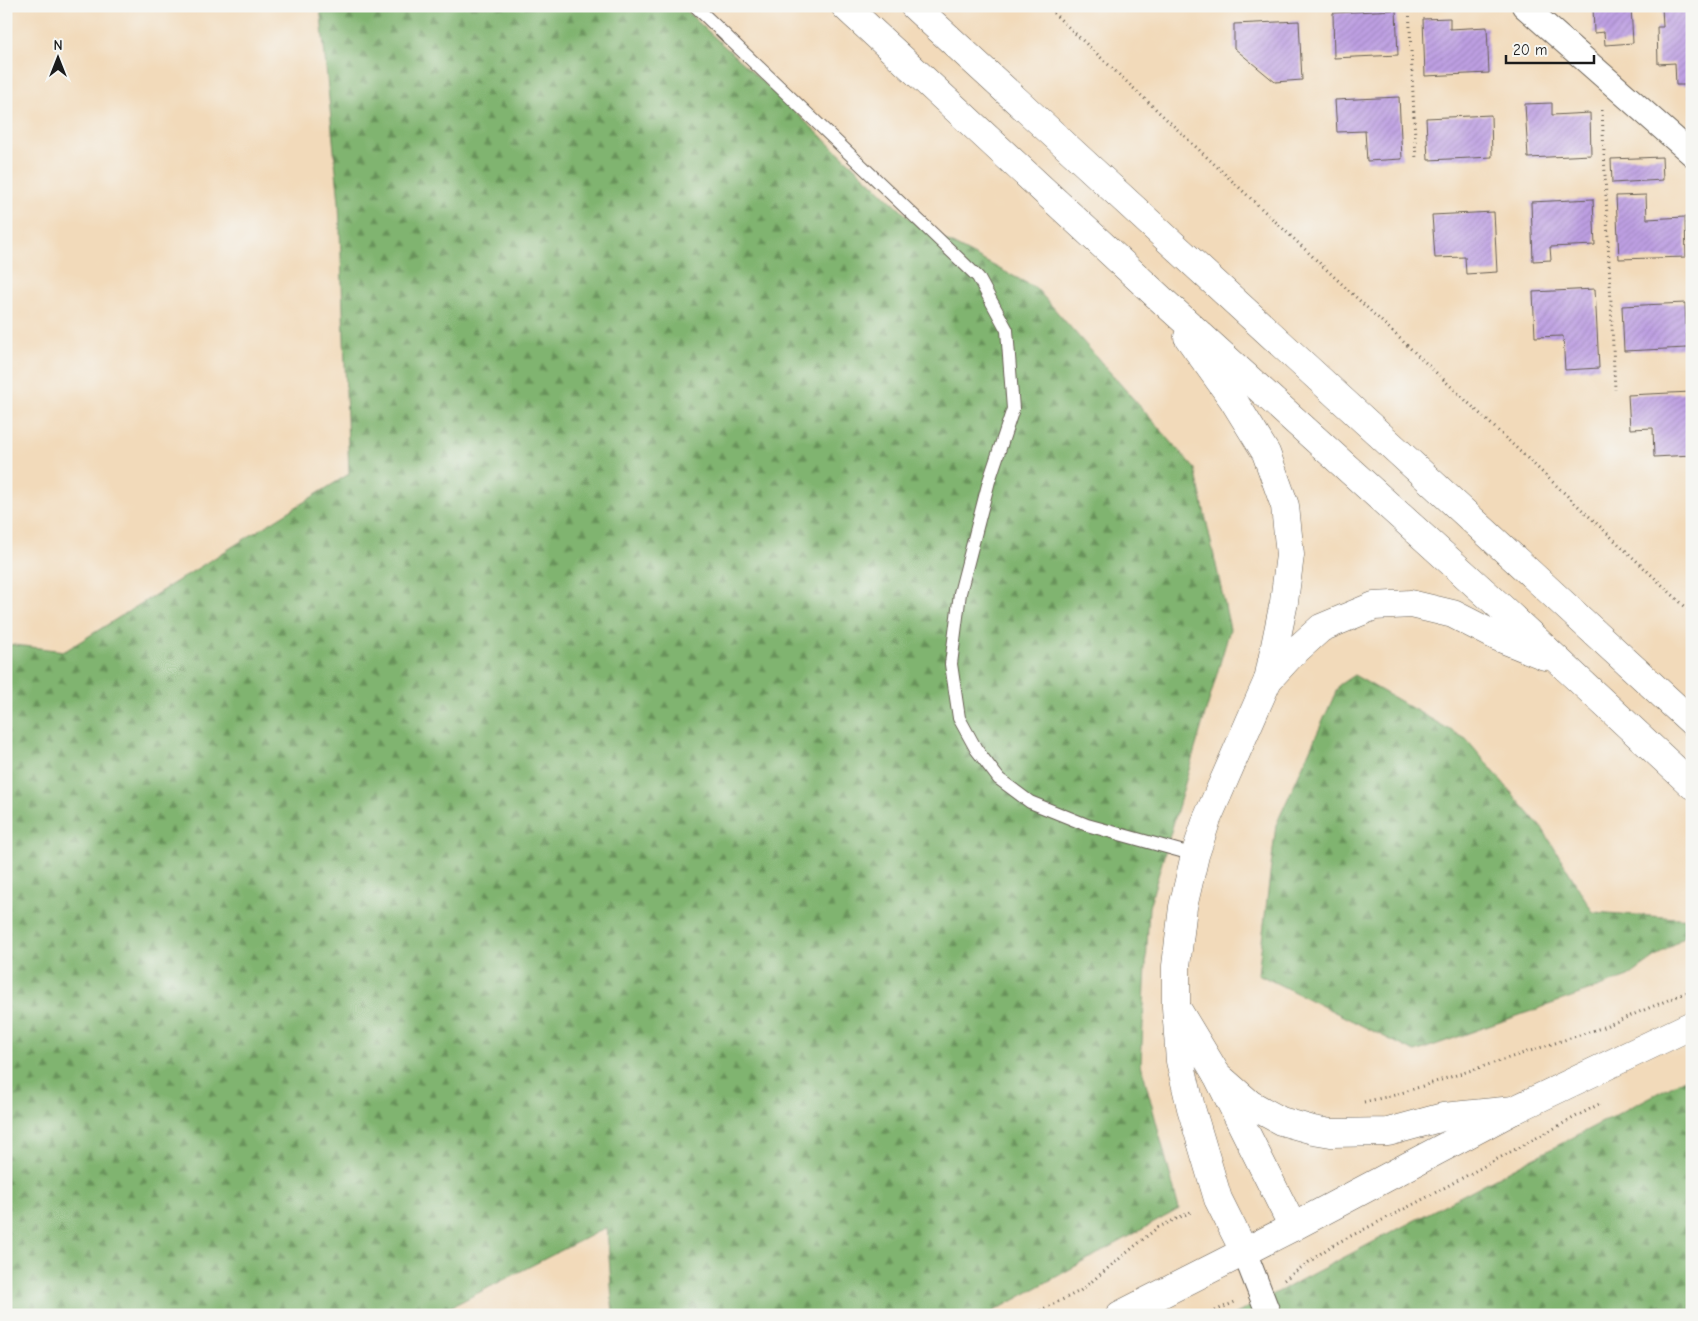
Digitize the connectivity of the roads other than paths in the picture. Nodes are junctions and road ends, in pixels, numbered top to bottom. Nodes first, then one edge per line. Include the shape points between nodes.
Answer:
1 (695, 6) edge
2 (845, 6) edge
3 (914, 6) edge
4 (1524, 6) edge
5 (1692, 154) edge
6 (1164, 302) junction
7 (1560, 662) junction
8 (1268, 680) junction
9 (1692, 722) edge
10 (1692, 784) edge
11 (1195, 855) junction
12 (1176, 1007) junction
13 (1692, 1024) edge
14 (1217, 1076) junction
15 (1514, 1110) junction
16 (1293, 1227) junction
17 (1244, 1251) junction
18 (1120, 1315) edge
19 (1269, 1315) edge

1 - 11 lane via 978,277 1006,330 1013,409 989,481 960,593 951,664 959,718 976,749 999,779 1030,802 1087,825
2 - 6 main road
3 - 9 main road
4 - 5 street
6 - 7 main road
6 - 8 main road via 1232,398 1266,453 1285,506 1290,555
7 - 8 main road via 1498,637 1453,614 1411,604 1374,606 1320,628
7 - 10 main road
8 - 11 main road via 1207,819
11 - 12 main road via 1183,907 1176,966
12 - 14 main road
12 - 17 main road via 1180,1061 1191,1108 1215,1190
13 - 15 main road
14 - 15 main road via 1250,1104 1282,1121 1331,1133 1388,1132 1443,1117
14 - 16 main road
15 - 16 main road
16 - 17 main road
17 - 18 main road
17 - 19 street

